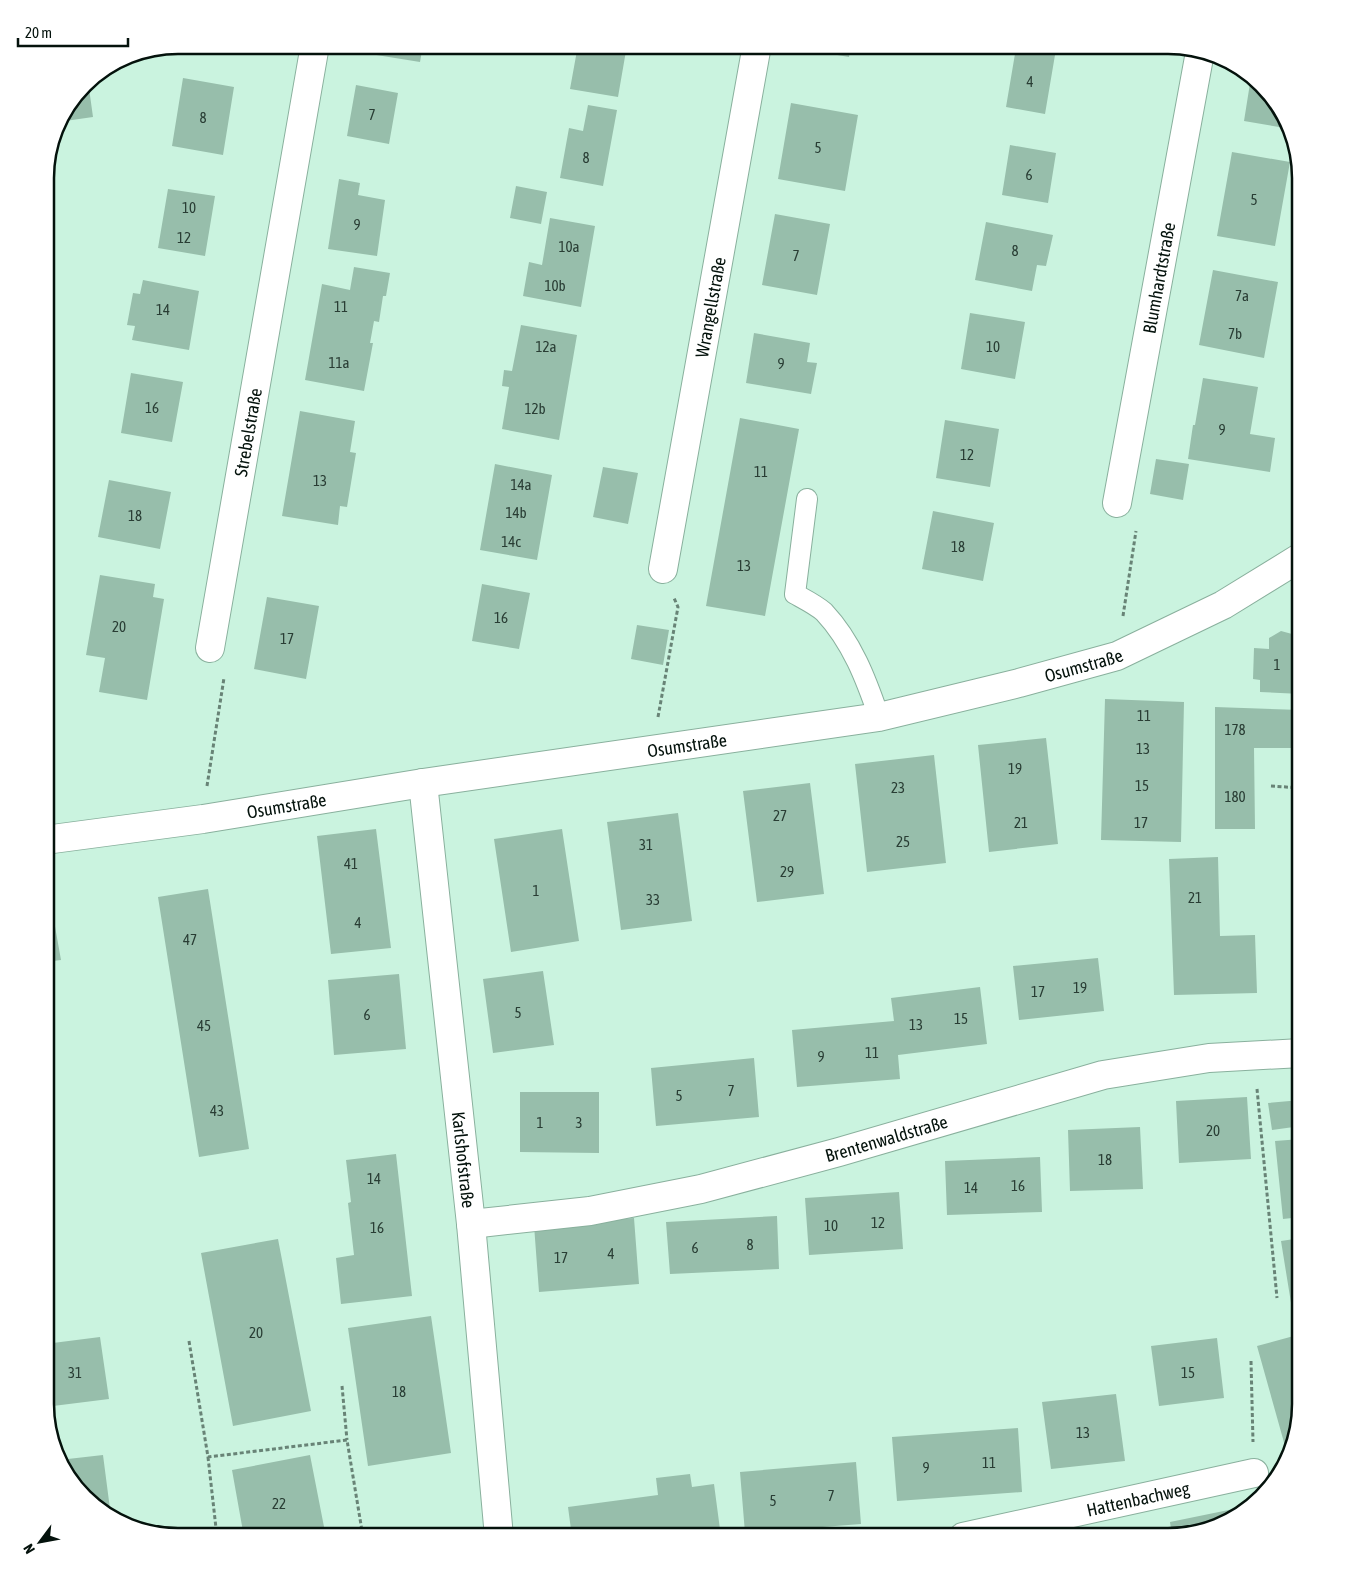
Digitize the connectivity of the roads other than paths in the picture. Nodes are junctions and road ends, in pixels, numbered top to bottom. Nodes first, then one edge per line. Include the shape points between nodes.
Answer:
1 (313, 54) edge
2 (755, 54) edge
3 (1199, 58) edge
4 (807, 499) dead end
5 (1118, 503) road end
6 (1292, 563) edge
7 (663, 569) road end
8 (210, 648) road end
9 (879, 717) junction
10 (423, 783) junction
11 (54, 839) edge
12 (1292, 1054) edge
13 (471, 1224) junction
14 (1254, 1473) road end
15 (498, 1528) edge
16 (1004, 1528) edge

1 - 8 street, Strebelstraße
2 - 7 street, Wrangellstraße
3 - 5 street, Blumhardtstraße
4 - 9 lane via 795,594 823,611 850,644
6 - 9 street, Osumstraße via 1223,605 1117,656
9 - 10 street, Osumstraße
10 - 11 street, Osumstraße via 203,819
10 - 13 street, Karlshofstraße
12 - 13 street, Brentenwaldstraße via 1209,1058 1103,1075 700,1189 590,1211
13 - 15 street, Karlshofstraße
14 - 16 street, Hattenbachweg

